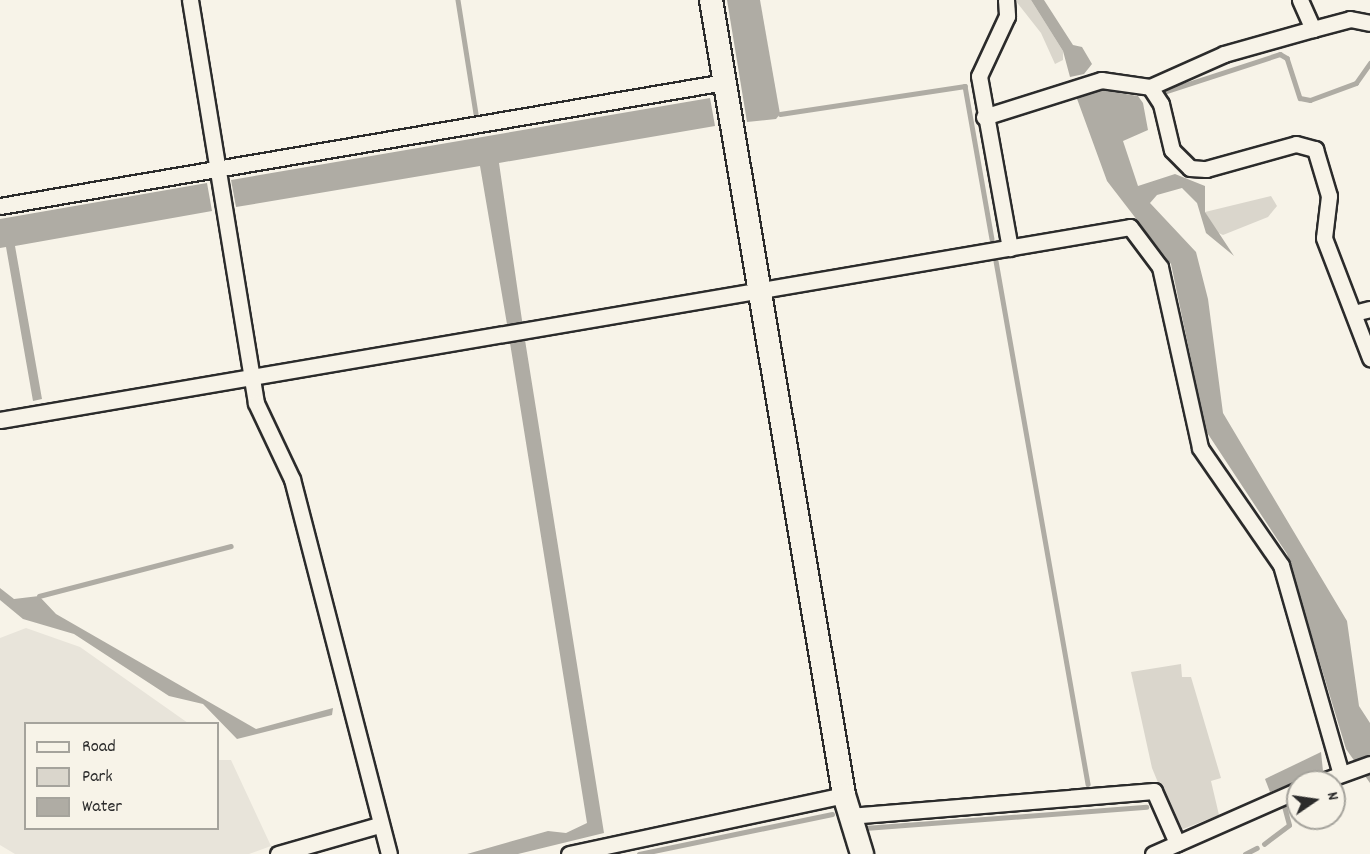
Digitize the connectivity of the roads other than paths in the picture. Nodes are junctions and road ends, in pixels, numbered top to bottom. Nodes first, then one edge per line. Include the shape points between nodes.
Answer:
1 (190, 0) edge
2 (711, 0) edge
3 (1006, 0) edge
4 (1300, 0) edge
5 (1370, 23) edge
6 (1313, 29) junction
7 (725, 82) junction
8 (1150, 87) junction
9 (984, 117) junction
10 (217, 169) junction
11 (0, 206) edge
12 (1010, 248) junction
13 (762, 291) junction
14 (1370, 309) edge
15 (1354, 313) junction
16 (1370, 358) edge
17 (251, 379) junction
18 (0, 420) edge
19 (1370, 764) edge
20 (1347, 772) joint
21 (1286, 795) edge
22 (847, 805) junction
23 (379, 825) junction
24 (1177, 843) junction
25 (278, 854) edge
26 (389, 854) edge
27 (568, 854) edge
28 (862, 854) edge
29 (1153, 854) edge

1 - 10 street
2 - 7 street
3 - 9 street via 1007,16 979,76
4 - 6 street
5 - 6 street via 1350,19
6 - 8 street via 1224,54
7 - 10 street
7 - 13 street
8 - 9 street via 1101,80
8 - 15 street via 1172,150 1190,168 1206,169 1296,144 1316,149 1329,196 1324,238
9 - 12 street
10 - 11 street
10 - 17 street
12 - 13 street
12 - 20 street via 1118,225 1139,234 1156,257 1195,435 1281,566
13 - 17 street
13 - 22 street
14 - 15 street
15 - 16 street
17 - 18 street
17 - 23 street via 304,518
19 - 20 street
21 - 24 street
22 - 24 street via 1154,791
22 - 27 street
22 - 28 street
23 - 25 street
23 - 26 street
24 - 29 street

